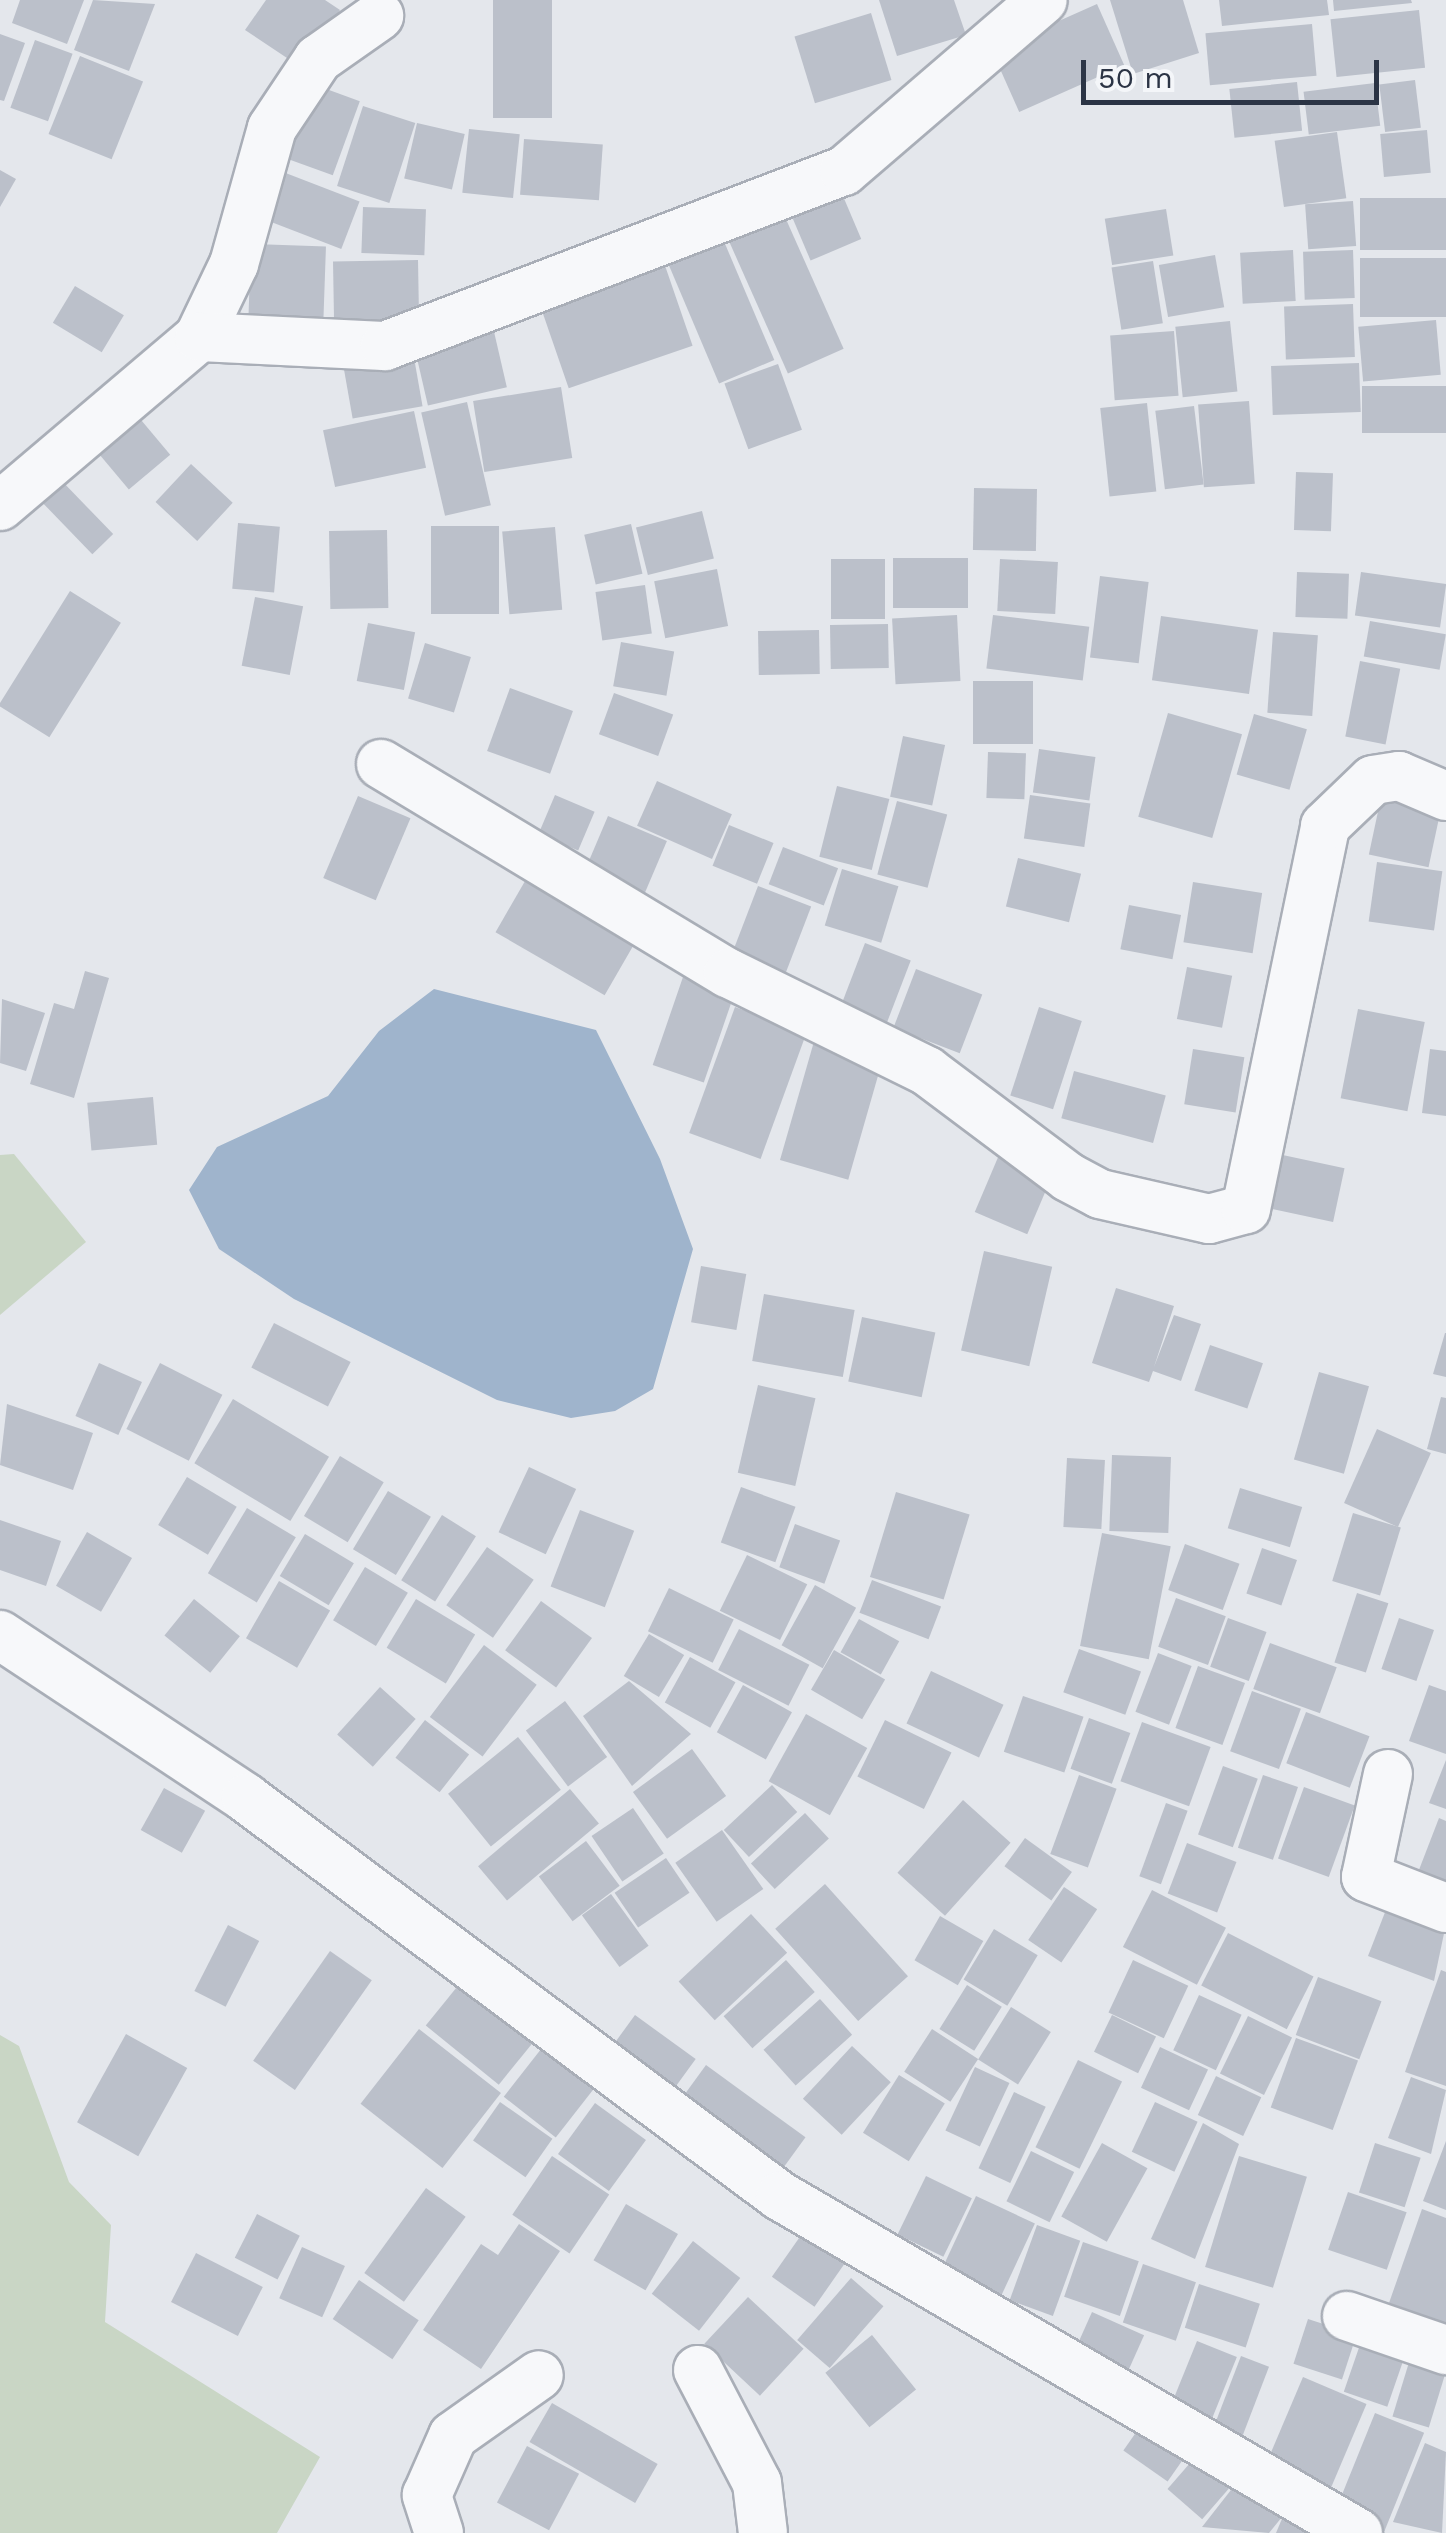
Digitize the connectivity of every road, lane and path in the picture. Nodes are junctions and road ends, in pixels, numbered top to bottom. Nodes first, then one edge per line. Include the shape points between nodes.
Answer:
1 (1043, 0) edge
2 (379, 16) dead end
3 (198, 336) junction
4 (0, 506) edge
5 (381, 764) dead end
6 (1446, 796) edge
7 (0, 1635) edge
8 (1388, 1774) dead end
9 (1446, 1908) edge
10 (1347, 2316) dead end
11 (1446, 2350) edge
12 (698, 2370) dead end
13 (538, 2374) dead end
14 (439, 2533) edge
15 (763, 2533) edge
16 (1358, 2533) edge

1 - 3 street via 844,170 386,346
2 - 3 street via 318,59 272,128 234,264
3 - 4 street
5 - 6 street via 728,973 927,1072 1068,1177 1100,1194 1209,1219 1246,1210 1325,826 1373,780 1398,776
7 - 16 street via 246,1798 780,2196
8 - 9 street via 1366,1877
10 - 11 street
12 - 15 street via 757,2483
13 - 14 street via 452,2436 428,2495

